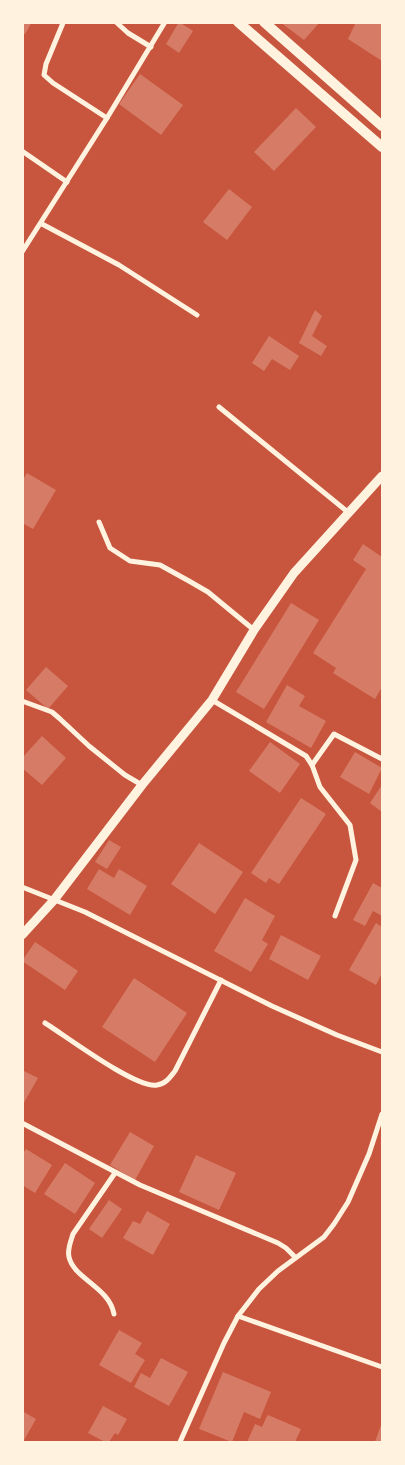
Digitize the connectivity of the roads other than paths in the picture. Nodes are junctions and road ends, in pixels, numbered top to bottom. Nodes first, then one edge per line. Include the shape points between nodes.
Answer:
1 (116, 22) edge
2 (165, 22) edge
3 (238, 22) edge
4 (264, 22) edge
5 (63, 23) edge
6 (288, 44) junction
7 (151, 47) junction
8 (277, 56) junction
9 (107, 118) junction
10 (382, 126) edge
11 (382, 147) edge
12 (22, 151) edge
13 (67, 182) junction
14 (42, 224) junction
15 (22, 252) edge
16 (197, 315) dead end
17 (220, 407) dead end
18 (382, 476) edge
19 (349, 514) junction
20 (99, 522) dead end
21 (254, 630) junction
22 (22, 700) edge
23 (212, 700) junction
24 (382, 759) edge
25 (312, 765) junction
26 (142, 785) junction
27 (22, 887) edge
28 (54, 900) junction
29 (335, 916) dead end
30 (22, 935) edge
31 (221, 980) junction
32 (45, 1023) dead end
33 (382, 1052) edge
34 (382, 1114) edge
35 (22, 1123) edge
36 (115, 1173) junction
37 (295, 1258) junction
38 (114, 1314) dead end
39 (238, 1316) junction
40 (382, 1366) edge
41 (180, 1442) edge

1 - 7 street
2 - 7 street
3 - 8 main road
4 - 6 main road
5 - 9 street via 44,75
6 - 8 main road
6 - 10 main road
7 - 9 street
8 - 11 main road
9 - 13 street
12 - 13 street
13 - 14 street
14 - 15 street
14 - 16 street via 119,265
17 - 19 street
18 - 19 street
19 - 21 street via 294,573
20 - 21 street via 110,548 130,561 160,565 189,581 208,592
21 - 23 street
22 - 26 street via 52,712 89,746
23 - 25 street via 306,756
23 - 26 street
24 - 25 street via 334,734
25 - 29 street via 320,787 350,825 356,860
26 - 28 street
27 - 28 street
28 - 30 street
28 - 31 street via 85,912
31 - 32 street via 175,1071 167,1082 158,1085 148,1085 126,1076
31 - 33 street via 337,1035
34 - 37 street via 348,1202 324,1237
35 - 36 street
36 - 37 street via 265,1236 286,1248
36 - 38 street via 73,1234 69,1245 69,1257 75,1268 108,1299
37 - 39 street via 259,1289
39 - 40 street
39 - 41 street

